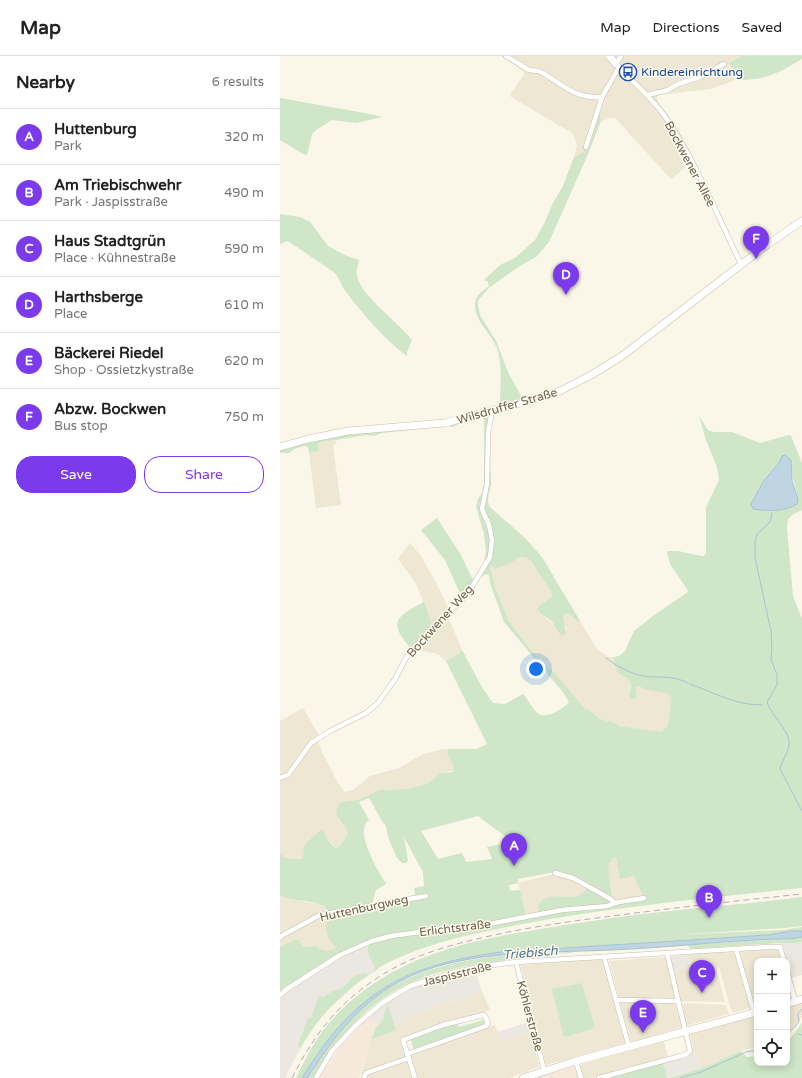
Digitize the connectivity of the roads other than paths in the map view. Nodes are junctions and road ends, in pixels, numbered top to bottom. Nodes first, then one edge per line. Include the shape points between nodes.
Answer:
1 (506, 56) edge
2 (609, 56) edge
3 (621, 56) edge
4 (724, 64) dead end
5 (617, 65) junction
6 (648, 95) junction
7 (602, 97) junction
8 (586, 146) dead end
9 (802, 221) edge
10 (741, 264) junction
11 (492, 411) junction
12 (280, 447) edge
13 (280, 778) edge
14 (555, 873) dead end
15 (426, 896) dead end
16 (644, 898) dead end
17 (614, 902) junction
18 (281, 936) edge
19 (736, 949) junction
20 (667, 953) junction
21 (604, 957) junction
22 (783, 958) edge
23 (516, 962) junction
24 (790, 978) edge
25 (280, 995) edge
26 (616, 1000) junction
27 (799, 1000) edge
28 (678, 1001) junction
29 (754, 1009) edge
30 (754, 1012) edge
31 (686, 1031) junction
32 (629, 1046) junction
33 (408, 1056) junction
34 (576, 1061) junction
35 (544, 1070) junction
36 (316, 1078) edge
37 (364, 1078) edge
38 (415, 1078) edge
39 (523, 1078) edge
40 (581, 1078) edge
41 (599, 1078) edge

1 - 7 street via 529,70 543,73 575,93 585,97
2 - 5 main road, Bockwener Allee
3 - 5 street
4 - 6 street via 700,77
5 - 6 street, Bockwener Allee
5 - 7 street
6 - 10 street, Bockwener Allee via 679,137
7 - 8 street
9 - 10 main road, Wilsdruffer Straße
10 - 11 main road, Wilsdruffer Straße via 607,366 560,391
11 - 12 main road, Wilsdruffer Straße via 445,423 348,431 308,438
11 - 13 street, Bockwener Weg via 488,433 487,484 482,509 492,540 490,557 468,593 424,636 406,658 378,703 366,713 313,741 288,775
14 - 17 street via 573,878
15 - 18 street, Huttenburgweg via 320,915
16 - 17 street, Erlichtstraße
17 - 25 street, Erlichtstraße via 608,906 562,910 468,928 397,935 372,941 343,953
19 - 20 street, Jaspisstraße
19 - 22 street, Jaspisstraße via 780,947
19 - 29 street
20 - 21 street, Jaspisstraße
20 - 28 street
21 - 23 street, Jaspisstraße
21 - 26 street
23 - 35 street, Köhlerstraße
23 - 36 street, Jaspisstraße via 455,972 410,986 382,1003 355,1026 332,1051
24 - 27 street
26 - 28 street
26 - 32 street
28 - 31 street
30 - 31 main road
31 - 32 main road
31 - 41 street via 691,1048 689,1053
32 - 34 main road
33 - 33 street via 403,1040 443,1025 485,1016 488,1024 486,1026
33 - 37 street via 366,1074
33 - 38 street
34 - 35 main road
34 - 40 street
35 - 39 main road

